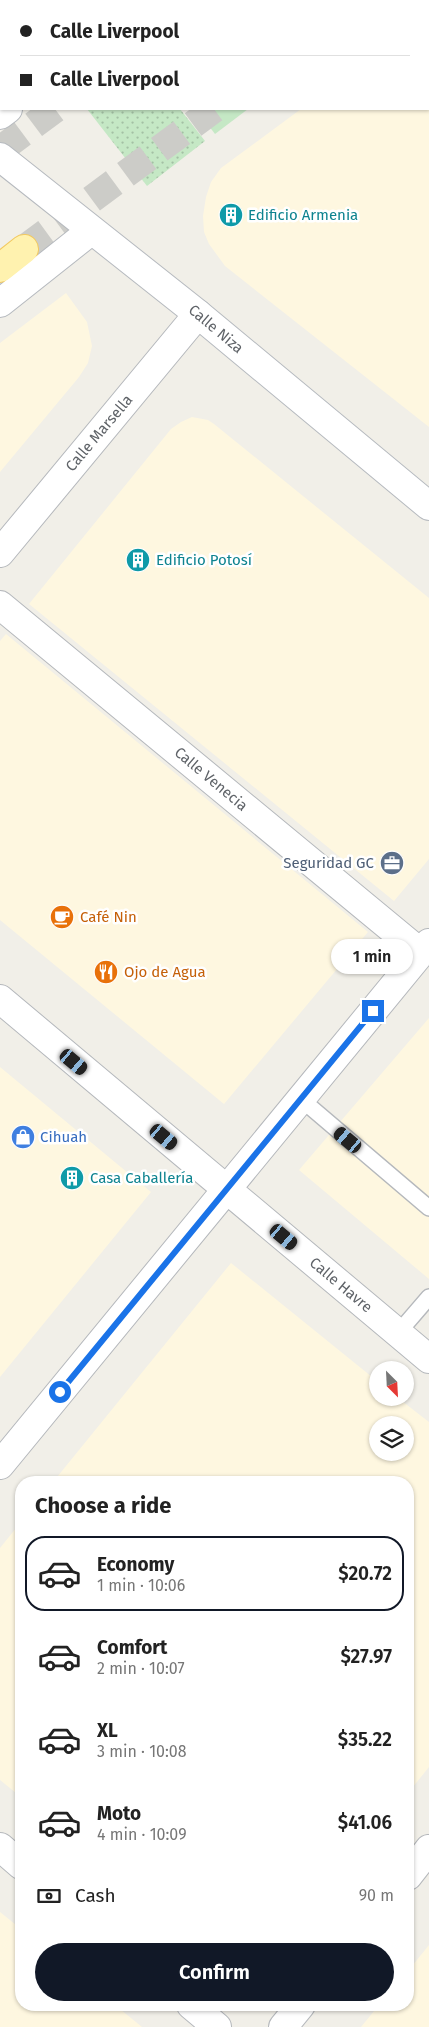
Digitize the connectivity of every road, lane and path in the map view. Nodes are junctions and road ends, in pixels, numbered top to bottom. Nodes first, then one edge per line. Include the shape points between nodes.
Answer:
1 (0, 157) edge
2 (92, 230) junction
3 (24, 249) tunnel mouth
4 (0, 268) edge
5 (0, 303) edge
6 (198, 314) junction
7 (429, 506) edge
8 (0, 553) edge
9 (0, 605) edge
10 (425, 948) edge
11 (0, 999) edge
12 (301, 1100) junction
13 (227, 1189) junction
14 (429, 1208) edge
15 (429, 1297) edge
16 (398, 1333) junction
17 (429, 1359) edge
18 (0, 1466) edge
19 (0, 1847) edge
20 (429, 1849) edge
21 (15, 1859) edge
22 (414, 1868) edge
23 (198, 2011) edge
24 (296, 2011) edge
25 (217, 2027) edge
26 (283, 2027) edge

1 - 2 street, Calle Niza
2 - 5 street
2 - 6 street, Calle Niza
3 - 4 main road
6 - 7 street, Calle Niza
6 - 8 street, Calle Marsella
9 - 10 street, Calle Venecia
10 - 12 street
11 - 13 street, Calle Havre
12 - 13 street
12 - 14 lane
13 - 16 street, Calle Havre
13 - 18 street
15 - 16 lane
16 - 17 street, Calle Havre
19 - 21 street
20 - 22 street
23 - 25 street
24 - 26 street

